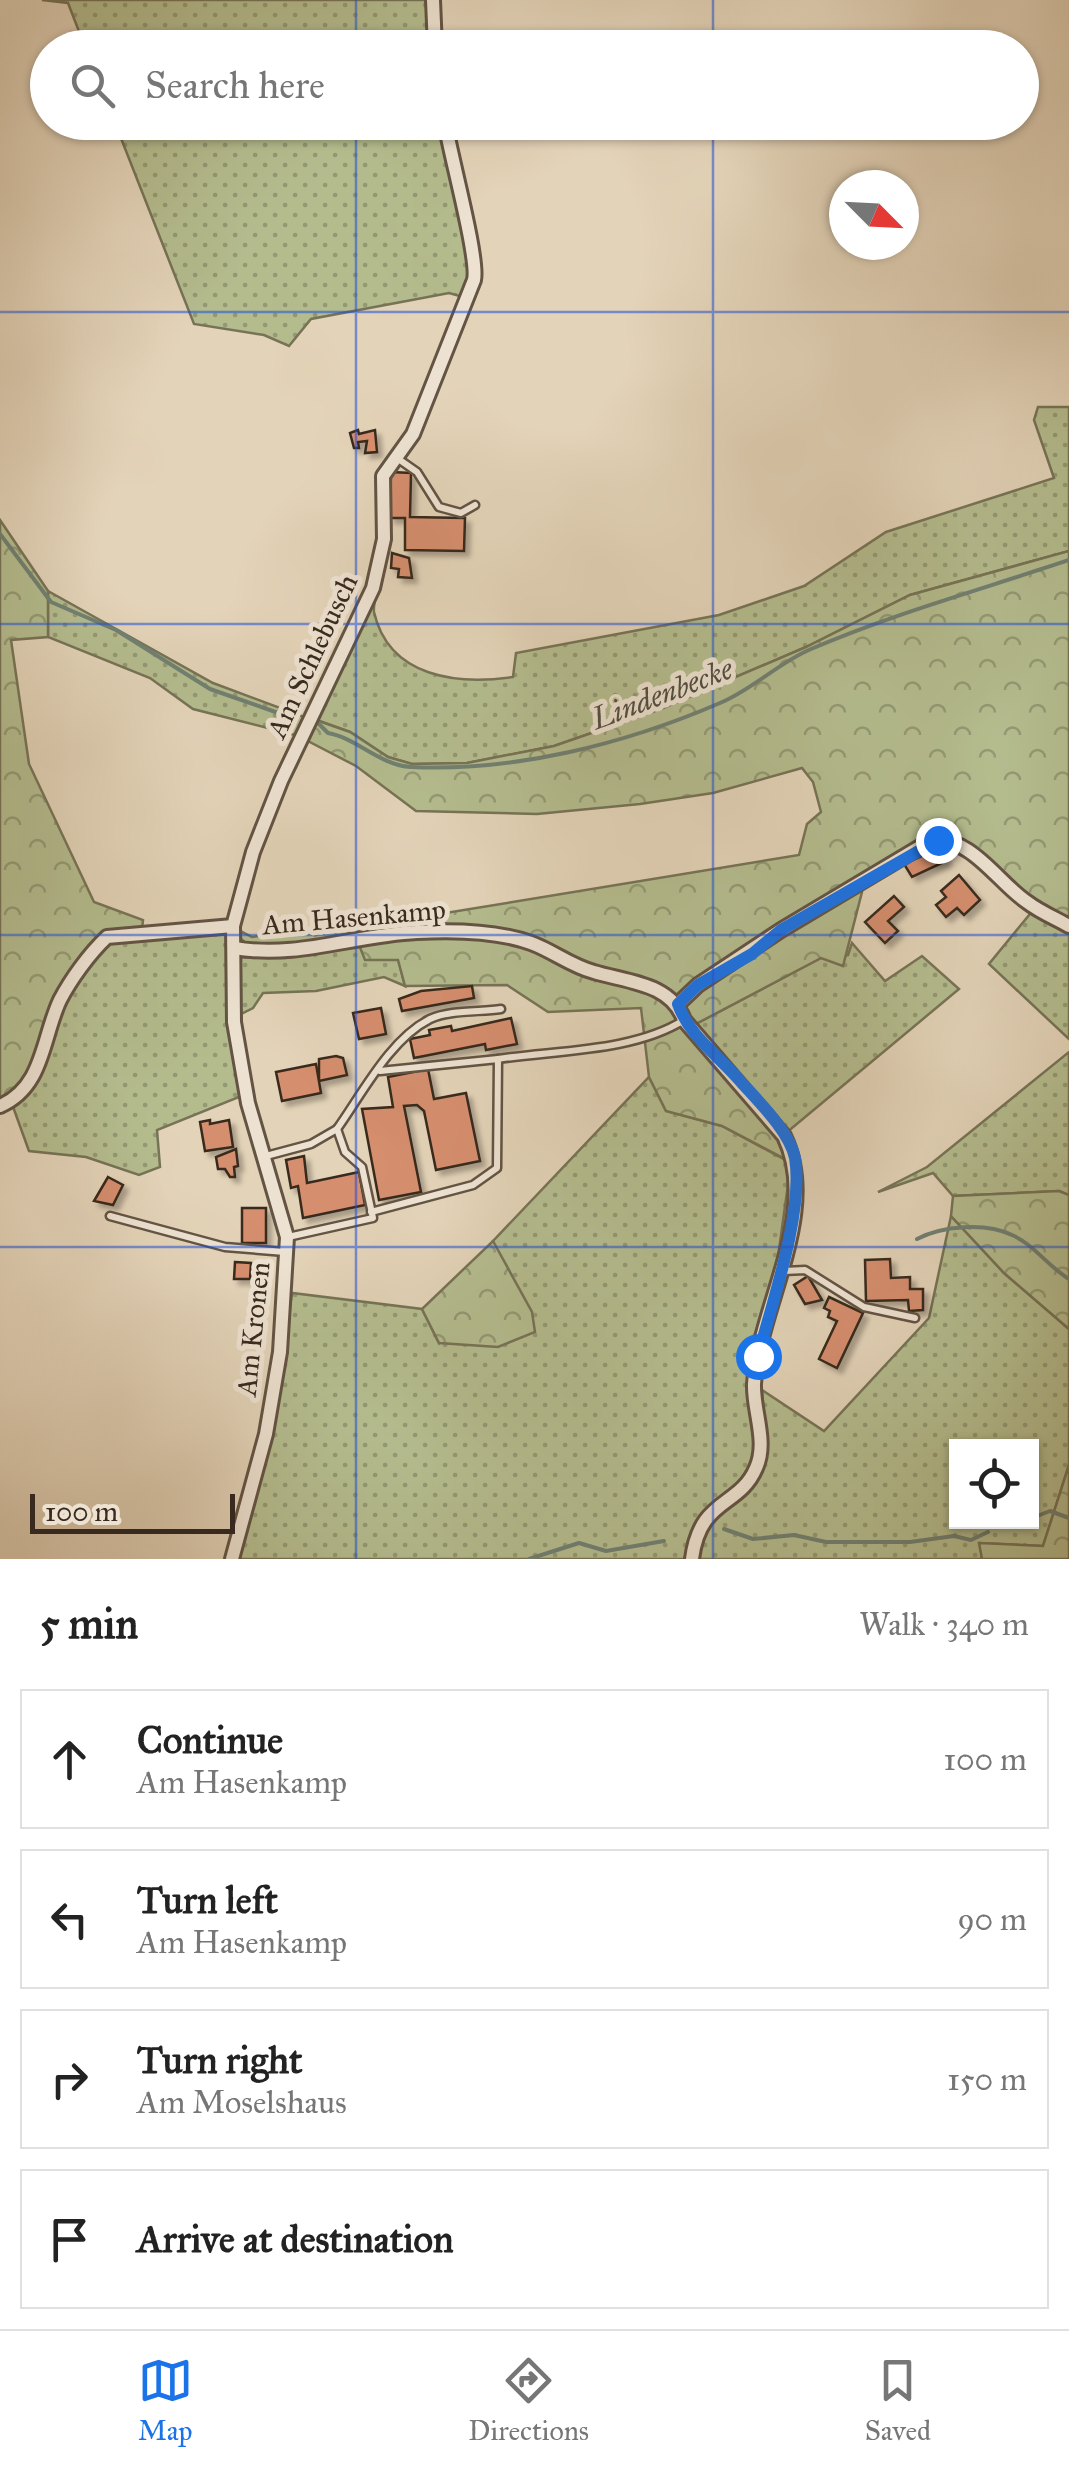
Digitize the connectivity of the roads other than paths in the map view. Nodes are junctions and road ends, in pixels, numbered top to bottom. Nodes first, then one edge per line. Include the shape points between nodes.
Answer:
1 (432, 0) edge
2 (433, 30) edge
3 (450, 140) edge
4 (397, 458) junction
5 (475, 506) dead end
6 (233, 926) junction
7 (1069, 926) edge
8 (234, 948) junction
9 (678, 1004) junction
10 (501, 1010) dead end
11 (684, 1020) junction
12 (498, 1059) junction
13 (380, 1072) junction
14 (0, 1106) edge
15 (337, 1130) junction
16 (266, 1156) junction
17 (371, 1212) junction
18 (110, 1216) dead end
19 (286, 1245) junction
20 (781, 1273) junction
21 (915, 1318) dead end
22 (232, 1559) edge
23 (692, 1559) edge

1 - 2 street
3 - 4 street, Am Schlebusch via 476,270 418,422
4 - 5 lane via 417,472 439,508 462,512
4 - 6 street, Am Schlebusch via 381,485 384,539 373,588 276,793
6 - 8 street, Am Kronen
6 - 14 street via 107,937 60,1000 35,1075
7 - 9 street via 1027,902 966,849 944,840 924,844 781,930
8 - 9 street, Am Hasenkamp via 304,952 416,932 507,938
8 - 16 street, Am Kronen via 234,1022 248,1103
9 - 11 street
10 - 13 lane via 433,1017 396,1048
11 - 12 lane via 618,1042
11 - 20 street via 743,1083 795,1157
12 - 13 lane
12 - 17 lane via 497,1168 473,1185
13 - 15 lane
15 - 16 lane
15 - 17 lane via 345,1152 362,1167
16 - 19 street, Am Kronen
17 - 19 lane via 373,1218
18 - 19 lane via 225,1247
19 - 22 street, Am Kronen via 282,1334 266,1434
20 - 21 lane via 805,1270 864,1307
20 - 23 street via 754,1386 756,1469 707,1514

